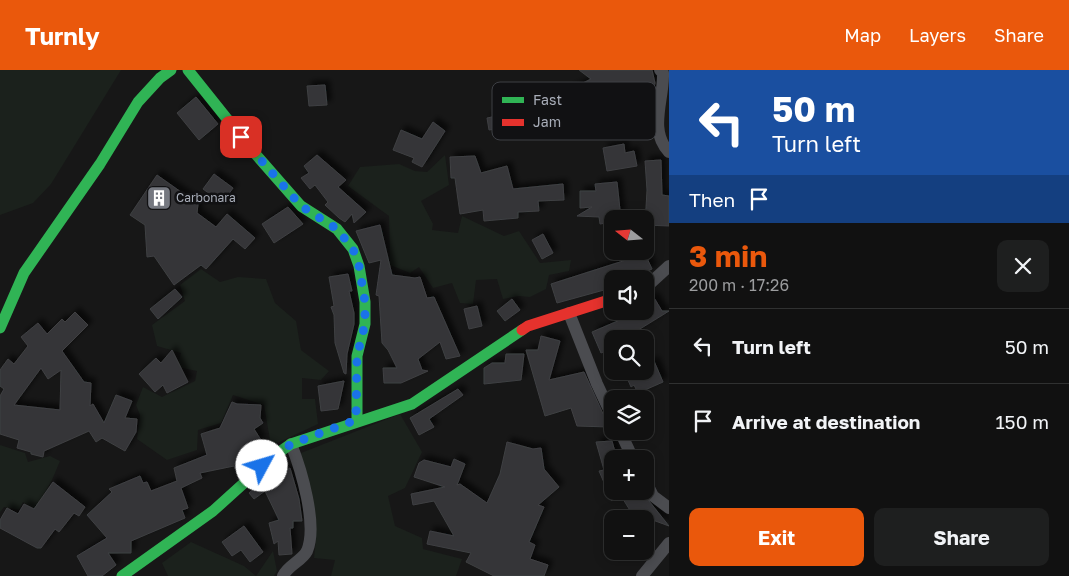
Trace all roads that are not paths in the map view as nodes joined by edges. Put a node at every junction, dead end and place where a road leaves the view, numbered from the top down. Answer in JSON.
{"nodes":[{"id":1,"x":171,"y":70,"type":"edge"},
{"id":2,"x":188,"y":70,"type":"edge"},
{"id":3,"x":660,"y":70,"type":"edge"},
{"id":4,"x":669,"y":152,"type":"edge"},
{"id":5,"x":669,"y":266,"type":"edge"},
{"id":6,"x":654,"y":280,"type":"edge"},
{"id":7,"x":604,"y":302,"type":"edge"},
{"id":8,"x":569,"y":313,"type":"junction"},
{"id":9,"x":0,"y":328,"type":"edge"},
{"id":10,"x":604,"y":397,"type":"edge"},
{"id":11,"x":356,"y":420,"type":"junction"},
{"id":12,"x":291,"y":444,"type":"junction"},
{"id":13,"x":654,"y":497,"type":"edge"},
{"id":14,"x":669,"y":508,"type":"edge"},
{"id":15,"x":669,"y":543,"type":"edge"},
{"id":16,"x":122,"y":576,"type":"edge"},
{"id":17,"x":283,"y":576,"type":"edge"},
{"id":18,"x":642,"y":576,"type":"edge"}],
"edges":[{"from":1,"to":9,"type":"street"},
{"from":2,"to":11,"type":"street"},
{"from":3,"to":4,"type":"street"},
{"from":5,"to":6,"type":"street"},
{"from":7,"to":8,"type":"street"},
{"from":8,"to":10,"type":"street"},
{"from":8,"to":11,"type":"street"},
{"from":11,"to":12,"type":"street"},
{"from":12,"to":16,"type":"street"},
{"from":12,"to":17,"type":"street"},
{"from":13,"to":14,"type":"street"},
{"from":15,"to":18,"type":"street"}]}
